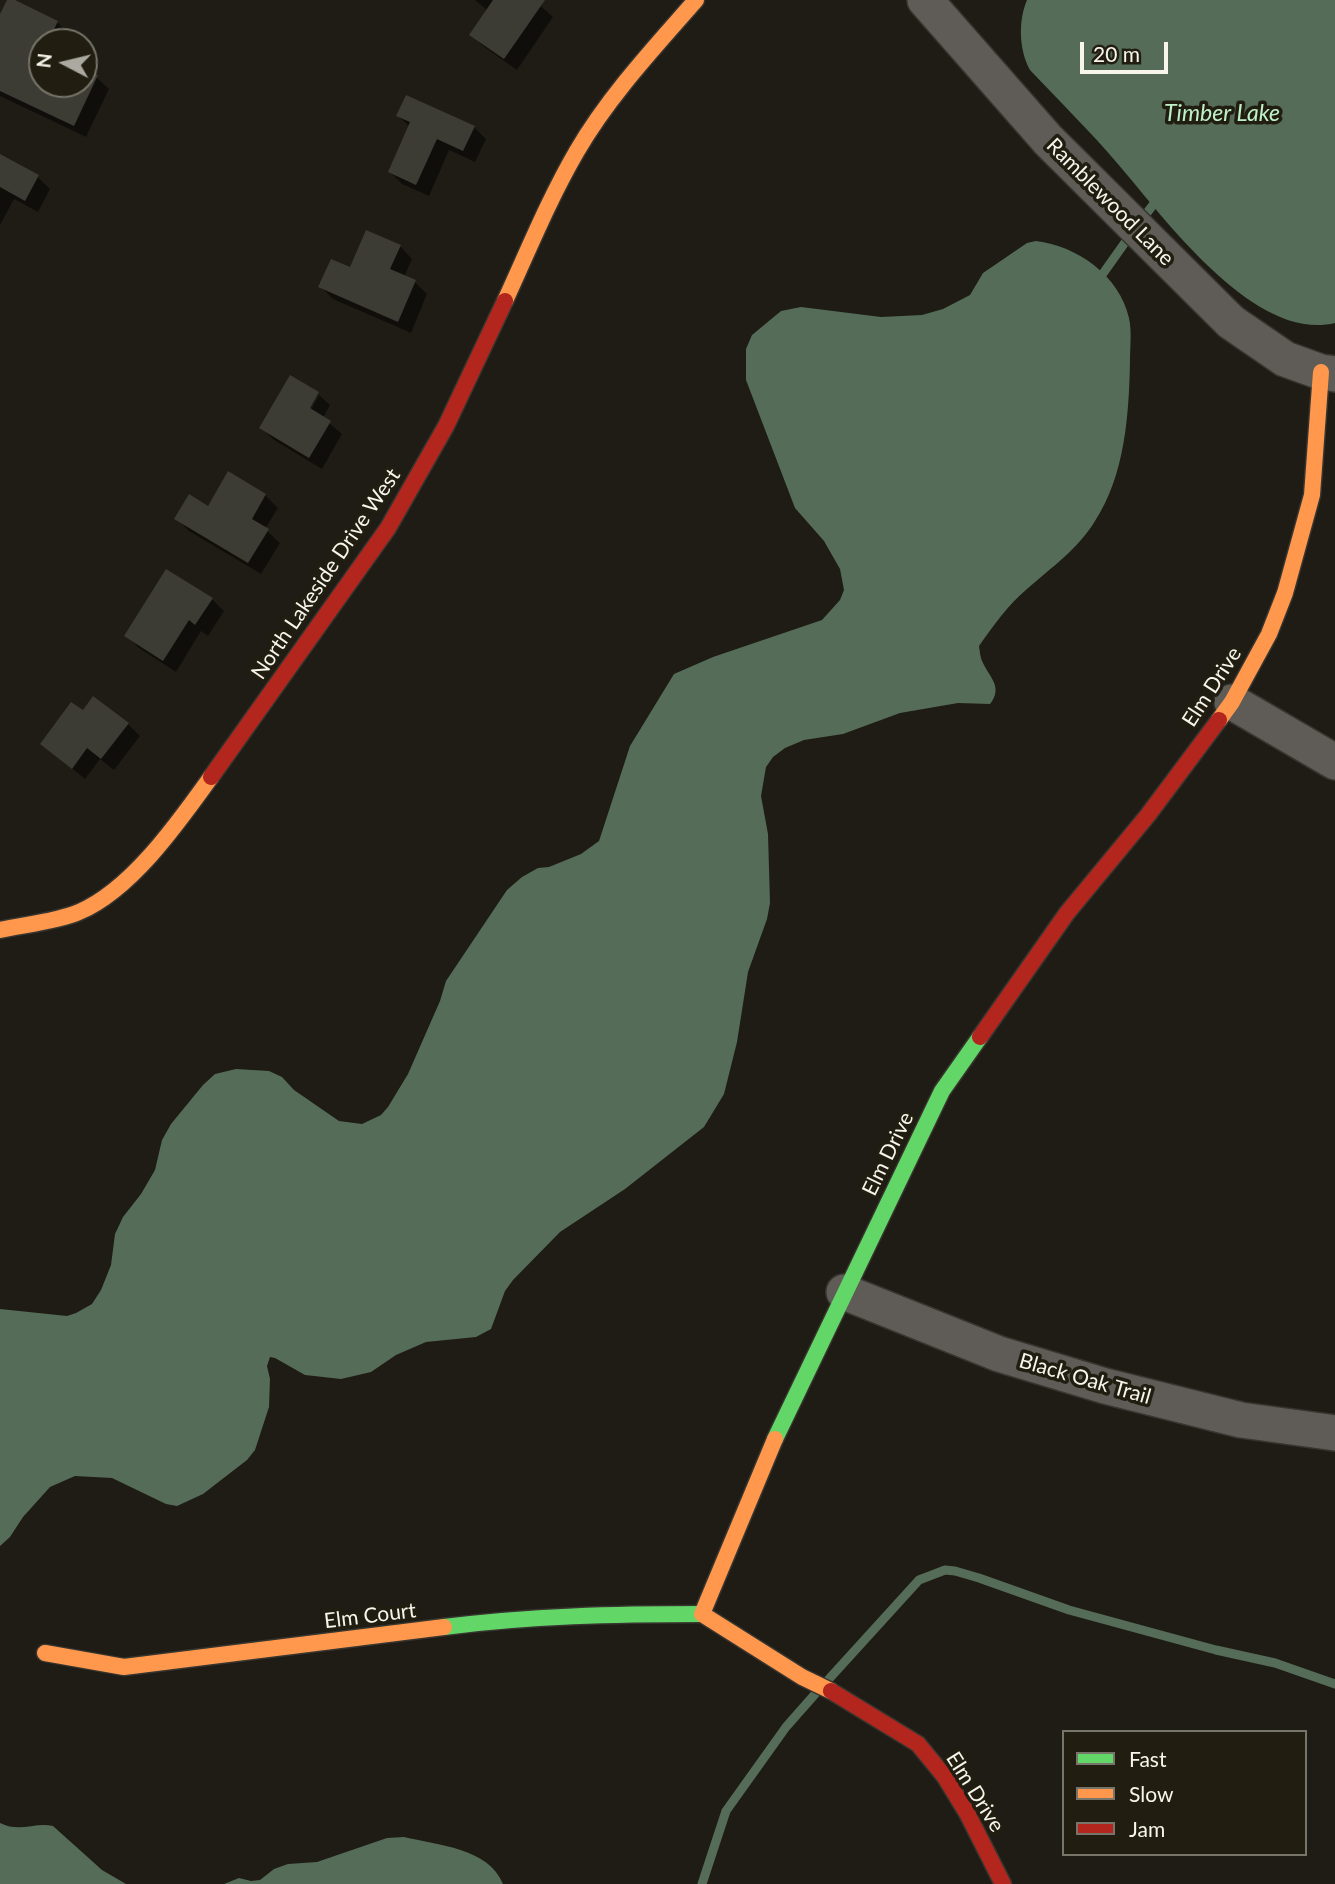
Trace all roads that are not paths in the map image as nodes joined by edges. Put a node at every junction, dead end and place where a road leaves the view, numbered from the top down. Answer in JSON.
{"nodes":[{"id":1,"x":696,"y":0,"type":"edge"},
{"id":2,"x":925,"y":0,"type":"edge"},
{"id":3,"x":1328,"y":373,"type":"edge"},
{"id":4,"x":1232,"y":702,"type":"junction"},
{"id":5,"x":1335,"y":762,"type":"edge"},
{"id":6,"x":0,"y":930,"type":"edge"},
{"id":7,"x":844,"y":1292,"type":"junction"},
{"id":8,"x":1335,"y":1433,"type":"edge"},
{"id":9,"x":702,"y":1614,"type":"junction"},
{"id":10,"x":45,"y":1653,"type":"dead end"},
{"id":11,"x":1003,"y":1884,"type":"edge"}],
"edges":[{"from":1,"to":6,"type":"street","name":"North Lakeside Drive West"},
{"from":2,"to":3,"type":"street","name":"Ramblewood Lane"},
{"from":3,"to":4,"type":"street","name":"Elm Drive"},
{"from":4,"to":5,"type":"street"},
{"from":4,"to":7,"type":"street","name":"Elm Drive"},
{"from":7,"to":8,"type":"street","name":"Black Oak Trail"},
{"from":7,"to":9,"type":"street","name":"Elm Drive"},
{"from":9,"to":10,"type":"street","name":"Elm Court"},
{"from":9,"to":11,"type":"street","name":"Elm Drive"}]}
